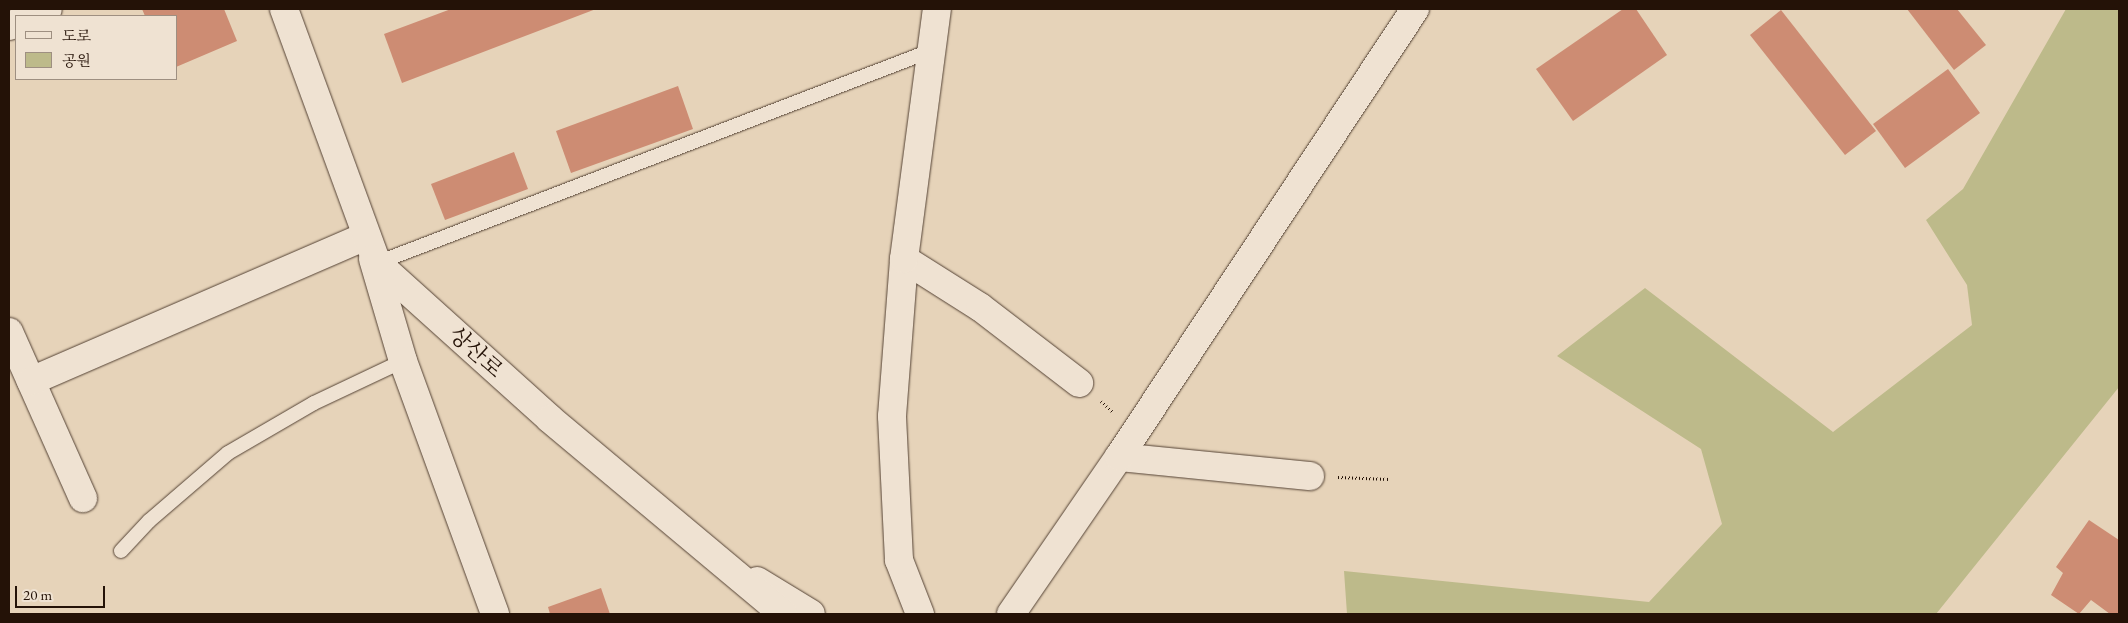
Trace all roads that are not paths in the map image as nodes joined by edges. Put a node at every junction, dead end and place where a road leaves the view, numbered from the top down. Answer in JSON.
{"nodes":[{"id":1,"x":48,"y":9,"type":"edge"},
{"id":2,"x":284,"y":9,"type":"edge"},
{"id":3,"x":937,"y":9,"type":"edge"},
{"id":4,"x":1415,"y":9,"type":"edge"},
{"id":5,"x":33,"y":15,"type":"edge"},
{"id":6,"x":930,"y":51,"type":"junction"},
{"id":7,"x":366,"y":236,"type":"junction"},
{"id":8,"x":904,"y":259,"type":"junction"},
{"id":9,"x":377,"y":263,"type":"junction"},
{"id":10,"x":9,"y":332,"type":"edge"},
{"id":11,"x":403,"y":361,"type":"junction"},
{"id":12,"x":31,"y":381,"type":"junction"},
{"id":13,"x":1079,"y":383,"type":"road end"},
{"id":14,"x":1120,"y":457,"type":"junction"},
{"id":15,"x":1310,"y":476,"type":"road end"},
{"id":16,"x":83,"y":498,"type":"dead end"},
{"id":17,"x":702,"y":549,"type":"junction"},
{"id":18,"x":122,"y":552,"type":"dead end"},
{"id":19,"x":495,"y":614,"type":"edge"},
{"id":20,"x":783,"y":614,"type":"edge"},
{"id":21,"x":811,"y":614,"type":"edge"},
{"id":22,"x":920,"y":614,"type":"edge"},
{"id":23,"x":1011,"y":614,"type":"edge"}],
"edges":[{"from":1,"to":5,"type":"street"},
{"from":2,"to":7,"type":"street","name":"상산로"},
{"from":3,"to":6,"type":"street"},
{"from":4,"to":14,"type":"street"},
{"from":6,"to":8,"type":"street"},
{"from":6,"to":9,"type":"lane"},
{"from":7,"to":9,"type":"street","name":"상산로"},
{"from":7,"to":11,"type":"street"},
{"from":7,"to":12,"type":"street"},
{"from":8,"to":13,"type":"street"},
{"from":8,"to":22,"type":"street"},
{"from":9,"to":17,"type":"street","name":"상산로"},
{"from":10,"to":12,"type":"street"},
{"from":11,"to":18,"type":"lane"},
{"from":11,"to":19,"type":"street"},
{"from":12,"to":16,"type":"street"},
{"from":14,"to":15,"type":"street"},
{"from":14,"to":23,"type":"street"},
{"from":17,"to":20,"type":"street","name":"상산로"},
{"from":17,"to":21,"type":"street"}]}
